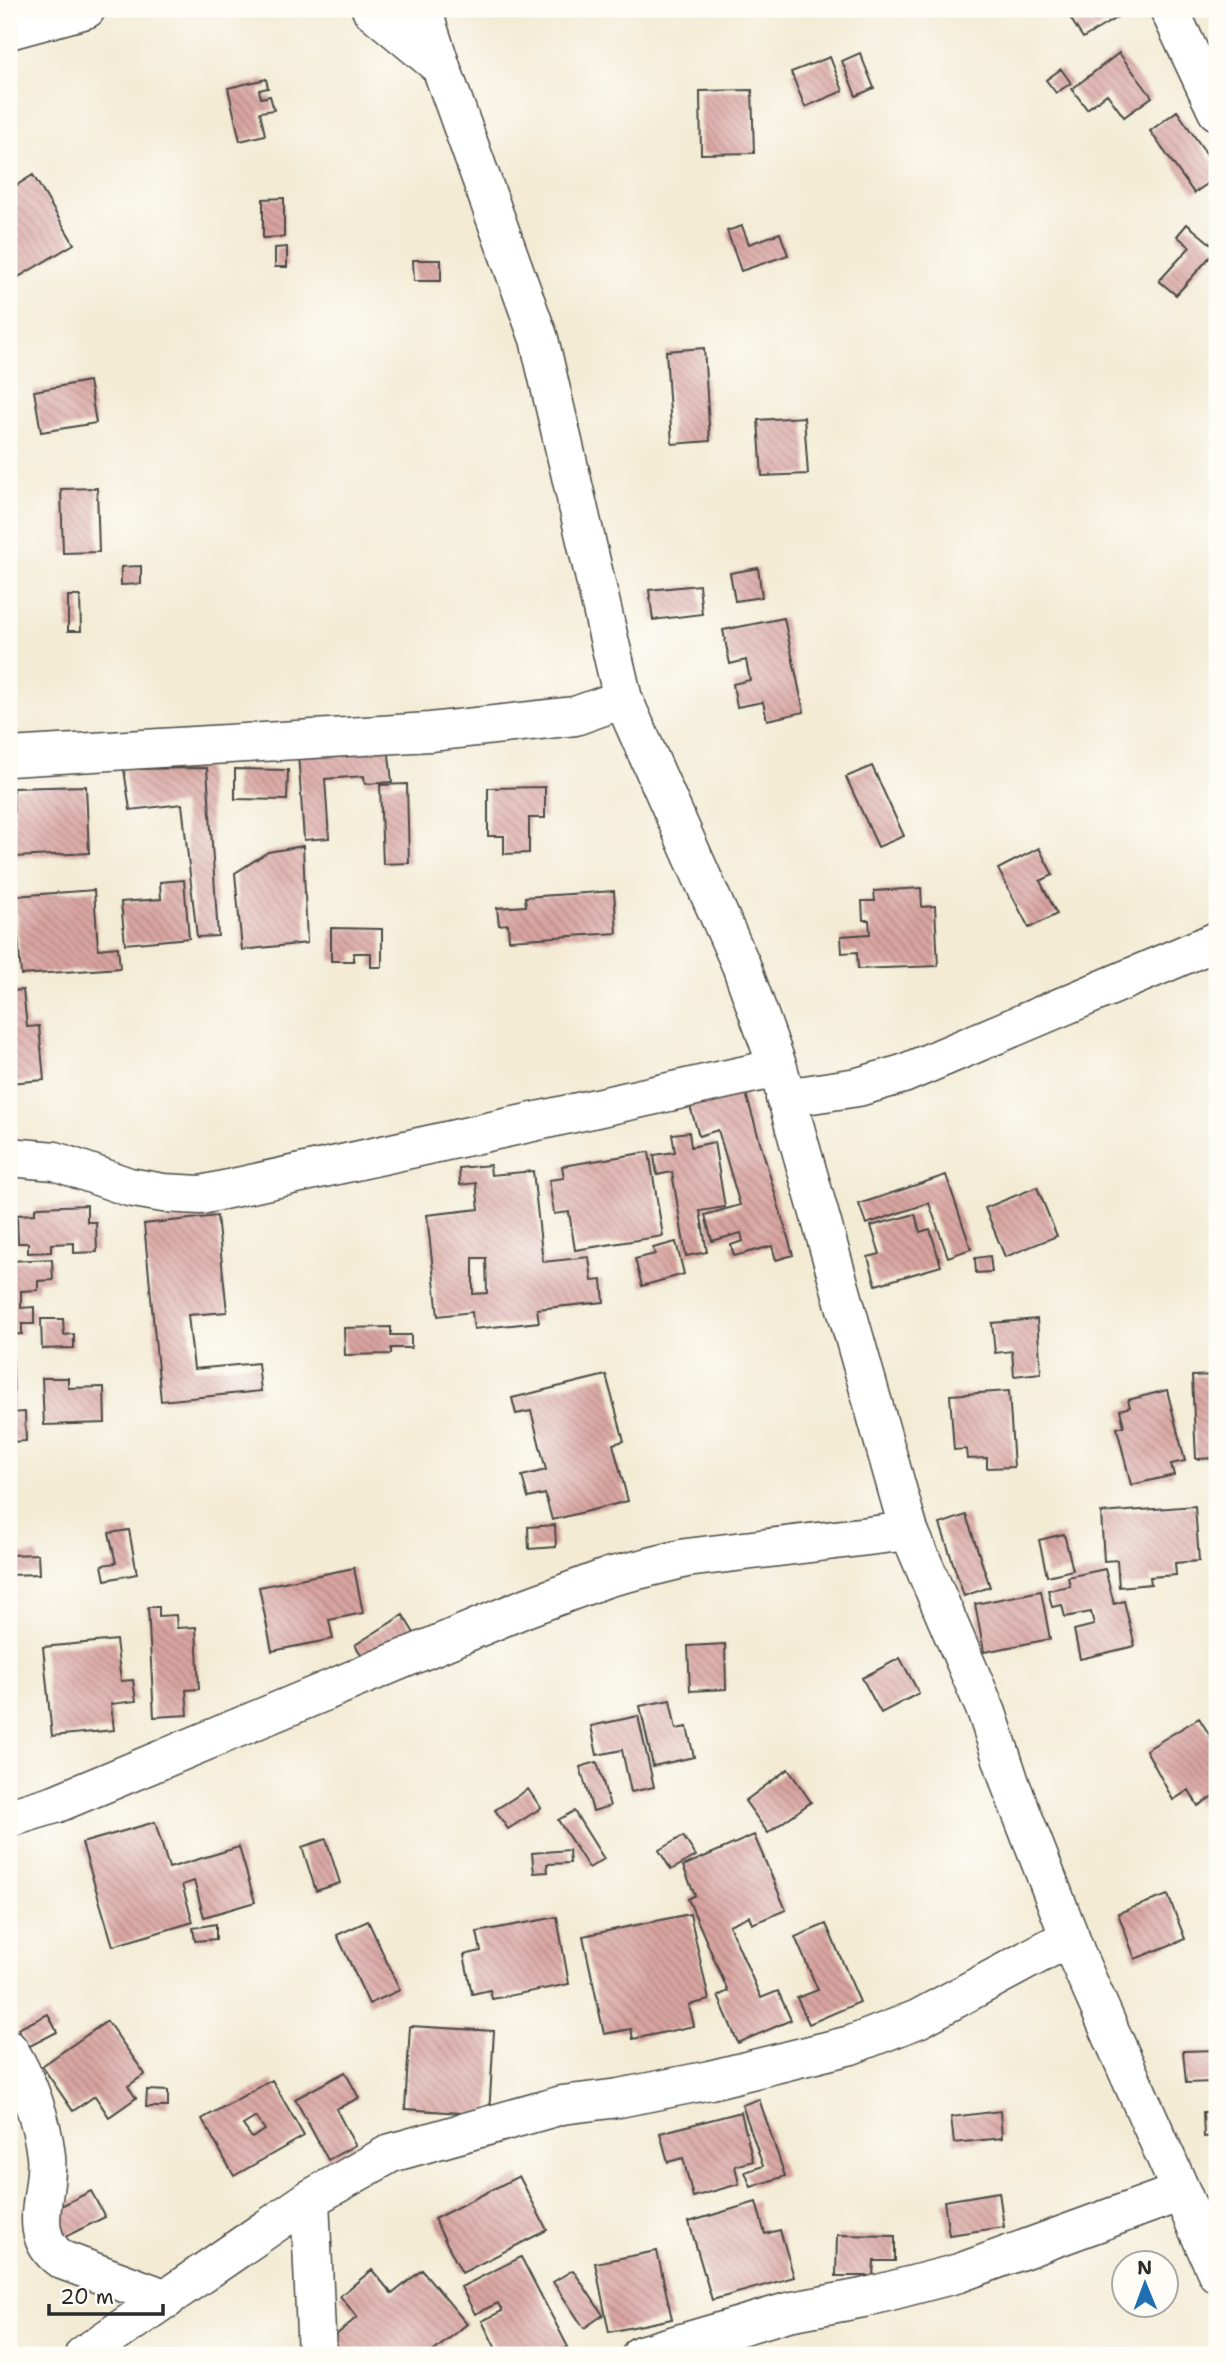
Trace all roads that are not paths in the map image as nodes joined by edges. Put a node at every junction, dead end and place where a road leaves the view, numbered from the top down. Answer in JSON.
{"nodes":[{"id":1,"x":86,"y":9,"type":"edge"},
{"id":2,"x":372,"y":9,"type":"edge"},
{"id":3,"x":422,"y":9,"type":"edge"},
{"id":4,"x":1169,"y":9,"type":"edge"},
{"id":5,"x":9,"y":30,"type":"edge"},
{"id":6,"x":441,"y":67,"type":"junction"},
{"id":7,"x":1217,"y":111,"type":"edge"},
{"id":8,"x":623,"y":699,"type":"junction"},
{"id":9,"x":9,"y":757,"type":"edge"},
{"id":10,"x":1217,"y":942,"type":"edge"},
{"id":11,"x":781,"y":1083,"type":"junction"},
{"id":12,"x":9,"y":1157,"type":"edge"},
{"id":13,"x":909,"y":1531,"type":"junction"},
{"id":14,"x":9,"y":1818,"type":"edge"},
{"id":15,"x":1070,"y":1937,"type":"junction"},
{"id":16,"x":9,"y":2050,"type":"edge"},
{"id":17,"x":1181,"y":2192,"type":"junction"},
{"id":18,"x":310,"y":2199,"type":"junction"},
{"id":19,"x":1217,"y":2273,"type":"edge"},
{"id":20,"x":167,"y":2299,"type":"junction"},
{"id":21,"x":84,"y":2355,"type":"edge"},
{"id":22,"x":317,"y":2355,"type":"edge"},
{"id":23,"x":641,"y":2355,"type":"edge"}],
"edges":[{"from":1,"to":5,"type":"street"},
{"from":2,"to":6,"type":"street"},
{"from":3,"to":6,"type":"street"},
{"from":4,"to":7,"type":"street"},
{"from":6,"to":8,"type":"street"},
{"from":8,"to":9,"type":"street"},
{"from":8,"to":11,"type":"street"},
{"from":10,"to":11,"type":"street"},
{"from":11,"to":12,"type":"street"},
{"from":11,"to":13,"type":"street"},
{"from":13,"to":14,"type":"street"},
{"from":13,"to":15,"type":"street"},
{"from":15,"to":17,"type":"street"},
{"from":15,"to":18,"type":"street"},
{"from":16,"to":20,"type":"street"},
{"from":17,"to":19,"type":"street"},
{"from":17,"to":23,"type":"street"},
{"from":18,"to":20,"type":"street"},
{"from":18,"to":22,"type":"street"},
{"from":20,"to":21,"type":"street"}]}
